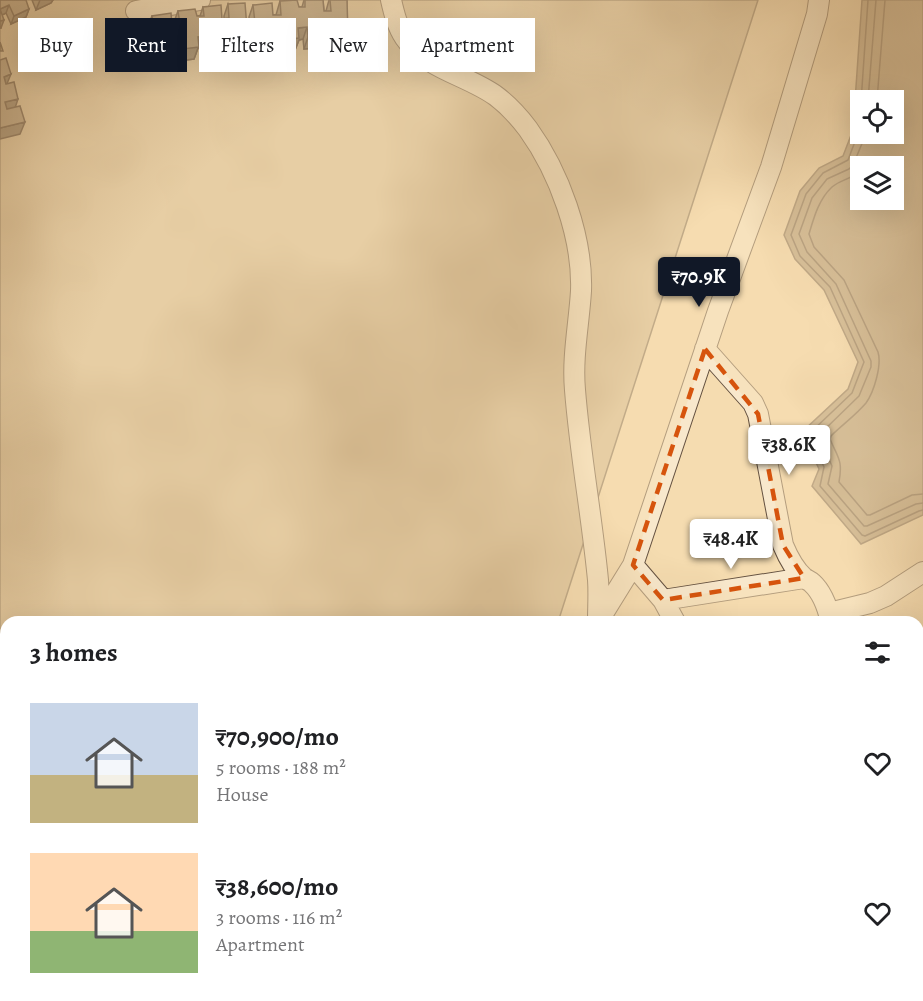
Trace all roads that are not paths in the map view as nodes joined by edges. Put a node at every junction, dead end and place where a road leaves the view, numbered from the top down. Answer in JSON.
{"nodes":[{"id":1,"x":200,"y":0,"type":"edge"},
{"id":2,"x":391,"y":0,"type":"edge"},
{"id":3,"x":819,"y":0,"type":"edge"},
{"id":4,"x":136,"y":11,"type":"dead end"},
{"id":5,"x":705,"y":349,"type":"junction"},
{"id":6,"x":633,"y":565,"type":"junction"},
{"id":7,"x":923,"y":572,"type":"edge"},
{"id":8,"x":804,"y":578,"type":"junction"},
{"id":9,"x":663,"y":600,"type":"junction"},
{"id":10,"x":598,"y":616,"type":"edge"},
{"id":11,"x":602,"y":616,"type":"edge"},
{"id":12,"x":672,"y":616,"type":"edge"},
{"id":13,"x":829,"y":616,"type":"edge"},
{"id":14,"x":835,"y":616,"type":"edge"}],
"edges":[{"from":1,"to":4,"type":"street"},
{"from":2,"to":10,"type":"street"},
{"from":3,"to":5,"type":"street"},
{"from":5,"to":6,"type":"street"},
{"from":5,"to":8,"type":"street"},
{"from":6,"to":9,"type":"street"},
{"from":6,"to":11,"type":"street"},
{"from":7,"to":14,"type":"street"},
{"from":8,"to":9,"type":"street"},
{"from":8,"to":13,"type":"street"},
{"from":9,"to":12,"type":"street"}]}
